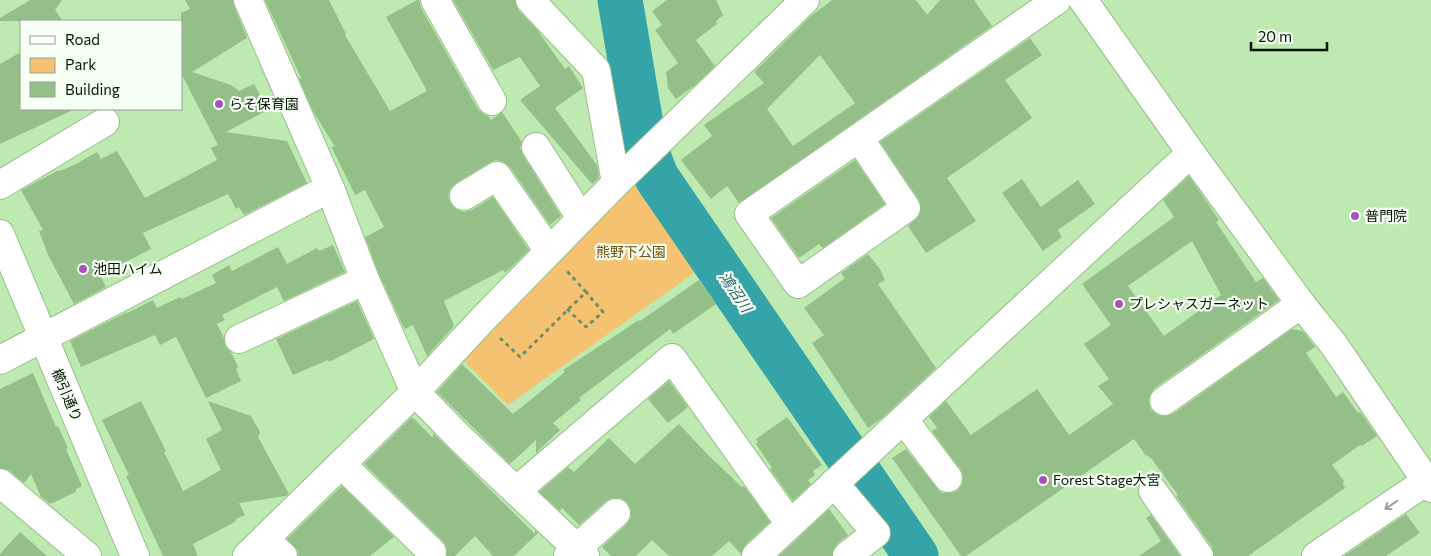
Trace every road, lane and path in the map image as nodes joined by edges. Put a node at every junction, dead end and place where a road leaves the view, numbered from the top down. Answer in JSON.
{"nodes":[{"id":1,"x":248,"y":0,"type":"edge"},
{"id":2,"x":435,"y":0,"type":"edge"},
{"id":3,"x":530,"y":0,"type":"edge"},
{"id":4,"x":805,"y":0,"type":"edge"},
{"id":5,"x":1056,"y":0,"type":"edge"},
{"id":6,"x":1083,"y":0,"type":"edge"},
{"id":7,"x":492,"y":101,"type":"dead end"},
{"id":8,"x":105,"y":122,"type":"dead end"},
{"id":9,"x":859,"y":138,"type":"junction"},
{"id":10,"x":536,"y":147,"type":"dead end"},
{"id":11,"x":1190,"y":153,"type":"junction"},
{"id":12,"x":625,"y":175,"type":"junction"},
{"id":13,"x":0,"y":185,"type":"edge"},
{"id":14,"x":330,"y":188,"type":"junction"},
{"id":15,"x":464,"y":196,"type":"dead end"},
{"id":16,"x":581,"y":218,"type":"junction"},
{"id":17,"x":0,"y":234,"type":"edge"},
{"id":18,"x":549,"y":251,"type":"junction"},
{"id":19,"x":365,"y":280,"type":"junction"},
{"id":20,"x":586,"y":292,"type":"junction"},
{"id":21,"x":1301,"y":304,"type":"junction"},
{"id":22,"x":567,"y":309,"type":"junction"},
{"id":23,"x":482,"y":320,"type":"junction"},
{"id":24,"x":43,"y":338,"type":"junction"},
{"id":25,"x":239,"y":339,"type":"dead end"},
{"id":26,"x":0,"y":360,"type":"edge"},
{"id":27,"x":415,"y":392,"type":"junction"},
{"id":28,"x":1164,"y":401,"type":"dead end"},
{"id":29,"x":904,"y":420,"type":"junction"},
{"id":30,"x":341,"y":464,"type":"junction"},
{"id":31,"x":841,"y":477,"type":"junction"},
{"id":32,"x":948,"y":478,"type":"dead end"},
{"id":33,"x":1429,"y":482,"type":"edge"},
{"id":34,"x":0,"y":483,"type":"edge"},
{"id":35,"x":516,"y":491,"type":"junction"},
{"id":36,"x":1153,"y":491,"type":"dead end"},
{"id":37,"x":616,"y":513,"type":"dead end"},
{"id":38,"x":790,"y":524,"type":"junction"},
{"id":39,"x":265,"y":551,"type":"edge"},
{"id":40,"x":432,"y":552,"type":"dead end"},
{"id":41,"x":576,"y":553,"type":"edge"},
{"id":42,"x":87,"y":556,"type":"edge"},
{"id":43,"x":135,"y":556,"type":"edge"},
{"id":44,"x":756,"y":556,"type":"edge"},
{"id":45,"x":847,"y":556,"type":"edge"},
{"id":46,"x":1200,"y":556,"type":"edge"},
{"id":47,"x":1316,"y":556,"type":"edge"}],
"edges":[{"from":1,"to":14,"type":"street"},
{"from":2,"to":7,"type":"street"},
{"from":3,"to":12,"type":"street"},
{"from":4,"to":12,"type":"street"},
{"from":5,"to":9,"type":"street"},
{"from":6,"to":11,"type":"street"},
{"from":8,"to":13,"type":"street"},
{"from":9,"to":9,"type":"street"},
{"from":10,"to":16,"type":"street"},
{"from":11,"to":21,"type":"street"},
{"from":11,"to":29,"type":"street"},
{"from":12,"to":16,"type":"street"},
{"from":14,"to":19,"type":"street"},
{"from":14,"to":24,"type":"street"},
{"from":15,"to":18,"type":"street"},
{"from":16,"to":18,"type":"street"},
{"from":17,"to":24,"type":"street","name":"櫛引通り"},
{"from":18,"to":20,"type":"path"},
{"from":18,"to":23,"type":"street"},
{"from":19,"to":25,"type":"street"},
{"from":19,"to":27,"type":"street"},
{"from":20,"to":22,"type":"path"},
{"from":20,"to":22,"type":"path"},
{"from":21,"to":28,"type":"street"},
{"from":21,"to":33,"type":"street"},
{"from":22,"to":23,"type":"path"},
{"from":23,"to":27,"type":"street"},
{"from":24,"to":26,"type":"street"},
{"from":24,"to":43,"type":"street","name":"櫛引通り"},
{"from":27,"to":30,"type":"street"},
{"from":27,"to":35,"type":"street"},
{"from":29,"to":31,"type":"street"},
{"from":29,"to":32,"type":"street"},
{"from":30,"to":39,"type":"street"},
{"from":30,"to":40,"type":"street"},
{"from":31,"to":38,"type":"street"},
{"from":31,"to":45,"type":"street"},
{"from":33,"to":47,"type":"street","one_way":true},
{"from":34,"to":42,"type":"street"},
{"from":35,"to":38,"type":"street"},
{"from":35,"to":41,"type":"street"},
{"from":36,"to":46,"type":"street"},
{"from":37,"to":41,"type":"street"},
{"from":38,"to":44,"type":"street"}]}
